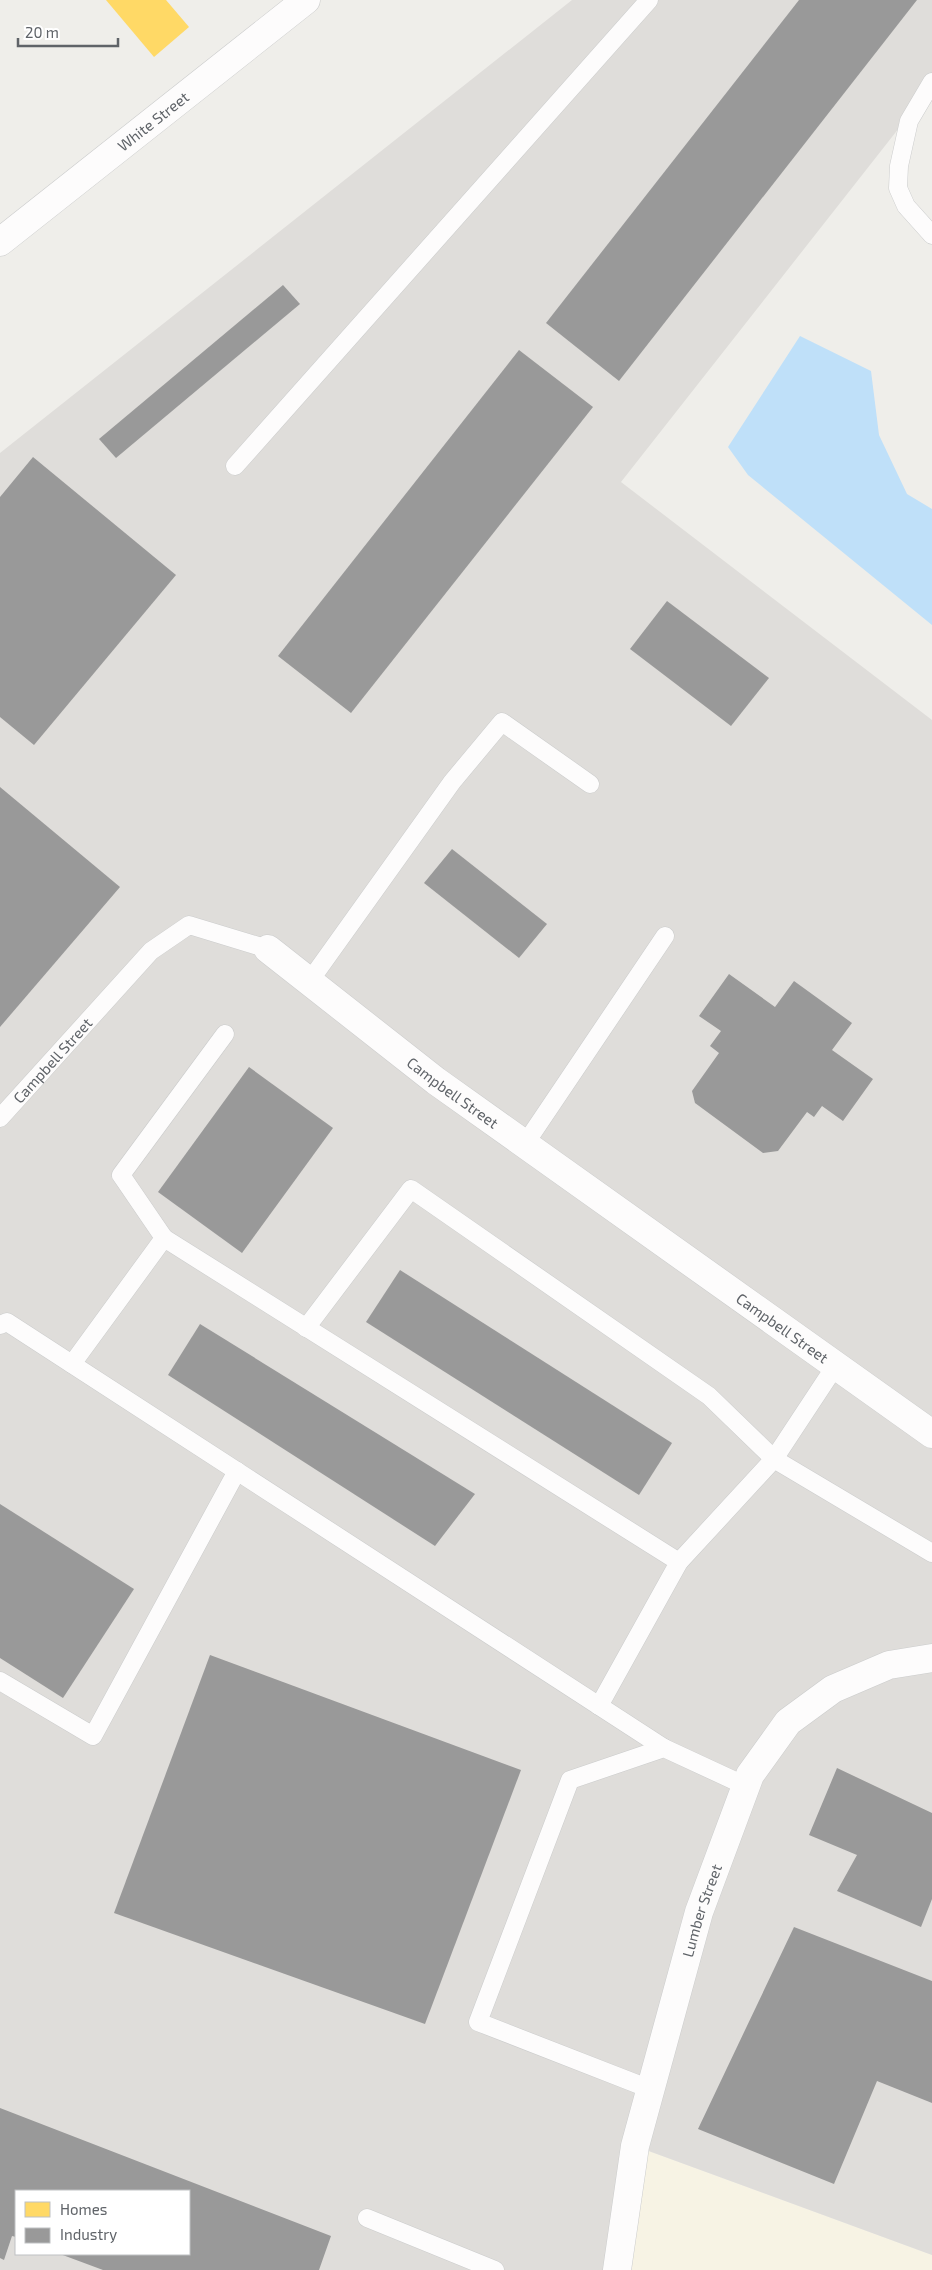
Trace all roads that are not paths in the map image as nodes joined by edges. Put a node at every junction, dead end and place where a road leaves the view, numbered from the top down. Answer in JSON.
{"nodes":[{"id":1,"x":306,"y":0,"type":"edge"},
{"id":2,"x":649,"y":0,"type":"edge"},
{"id":3,"x":932,"y":82,"type":"edge"},
{"id":4,"x":932,"y":235,"type":"edge"},
{"id":5,"x":0,"y":242,"type":"edge"},
{"id":6,"x":235,"y":466,"type":"dead end"},
{"id":7,"x":590,"y":784,"type":"dead end"},
{"id":8,"x":665,"y":936,"type":"dead end"},
{"id":9,"x":268,"y":950,"type":"joint"},
{"id":10,"x":309,"y":982,"type":"junction"},
{"id":11,"x":225,"y":1034,"type":"dead end"},
{"id":12,"x":0,"y":1118,"type":"edge"},
{"id":13,"x":525,"y":1144,"type":"junction"},
{"id":14,"x":164,"y":1238,"type":"junction"},
{"id":15,"x":0,"y":1325,"type":"edge"},
{"id":16,"x":306,"y":1328,"type":"junction"},
{"id":17,"x":72,"y":1364,"type":"junction"},
{"id":18,"x":836,"y":1366,"type":"junction"},
{"id":19,"x":932,"y":1434,"type":"edge"},
{"id":20,"x":774,"y":1459,"type":"junction"},
{"id":21,"x":237,"y":1471,"type":"junction"},
{"id":22,"x":932,"y":1553,"type":"edge"},
{"id":23,"x":679,"y":1562,"type":"junction"},
{"id":24,"x":932,"y":1658,"type":"edge"},
{"id":25,"x":0,"y":1681,"type":"edge"},
{"id":26,"x":599,"y":1706,"type":"junction"},
{"id":27,"x":664,"y":1748,"type":"junction"},
{"id":28,"x":746,"y":1786,"type":"junction"},
{"id":29,"x":650,"y":2089,"type":"junction"},
{"id":30,"x":367,"y":2218,"type":"dead end"},
{"id":31,"x":495,"y":2270,"type":"edge"},
{"id":32,"x":617,"y":2270,"type":"edge"}],
"edges":[{"from":1,"to":5,"type":"street","name":"White Street"},
{"from":2,"to":6,"type":"lane"},
{"from":3,"to":4,"type":"lane"},
{"from":7,"to":10,"type":"lane"},
{"from":8,"to":13,"type":"lane"},
{"from":9,"to":10,"type":"street","name":"Campbell Street"},
{"from":9,"to":12,"type":"lane","name":"Campbell Street"},
{"from":10,"to":13,"type":"street","name":"Campbell Street"},
{"from":11,"to":14,"type":"lane"},
{"from":13,"to":18,"type":"street","name":"Campbell Street"},
{"from":14,"to":16,"type":"lane"},
{"from":14,"to":17,"type":"lane"},
{"from":15,"to":17,"type":"lane"},
{"from":16,"to":20,"type":"lane"},
{"from":16,"to":23,"type":"lane"},
{"from":17,"to":21,"type":"lane"},
{"from":18,"to":19,"type":"street","name":"Campbell Street"},
{"from":18,"to":20,"type":"lane"},
{"from":20,"to":22,"type":"lane"},
{"from":20,"to":23,"type":"lane"},
{"from":21,"to":25,"type":"lane"},
{"from":21,"to":26,"type":"lane"},
{"from":23,"to":26,"type":"lane"},
{"from":24,"to":28,"type":"street","name":"Lumber Street"},
{"from":26,"to":27,"type":"lane"},
{"from":27,"to":28,"type":"lane"},
{"from":27,"to":29,"type":"lane"},
{"from":28,"to":29,"type":"street","name":"Lumber Street"},
{"from":29,"to":32,"type":"street","name":"Lumber Street"},
{"from":30,"to":31,"type":"lane"}]}
